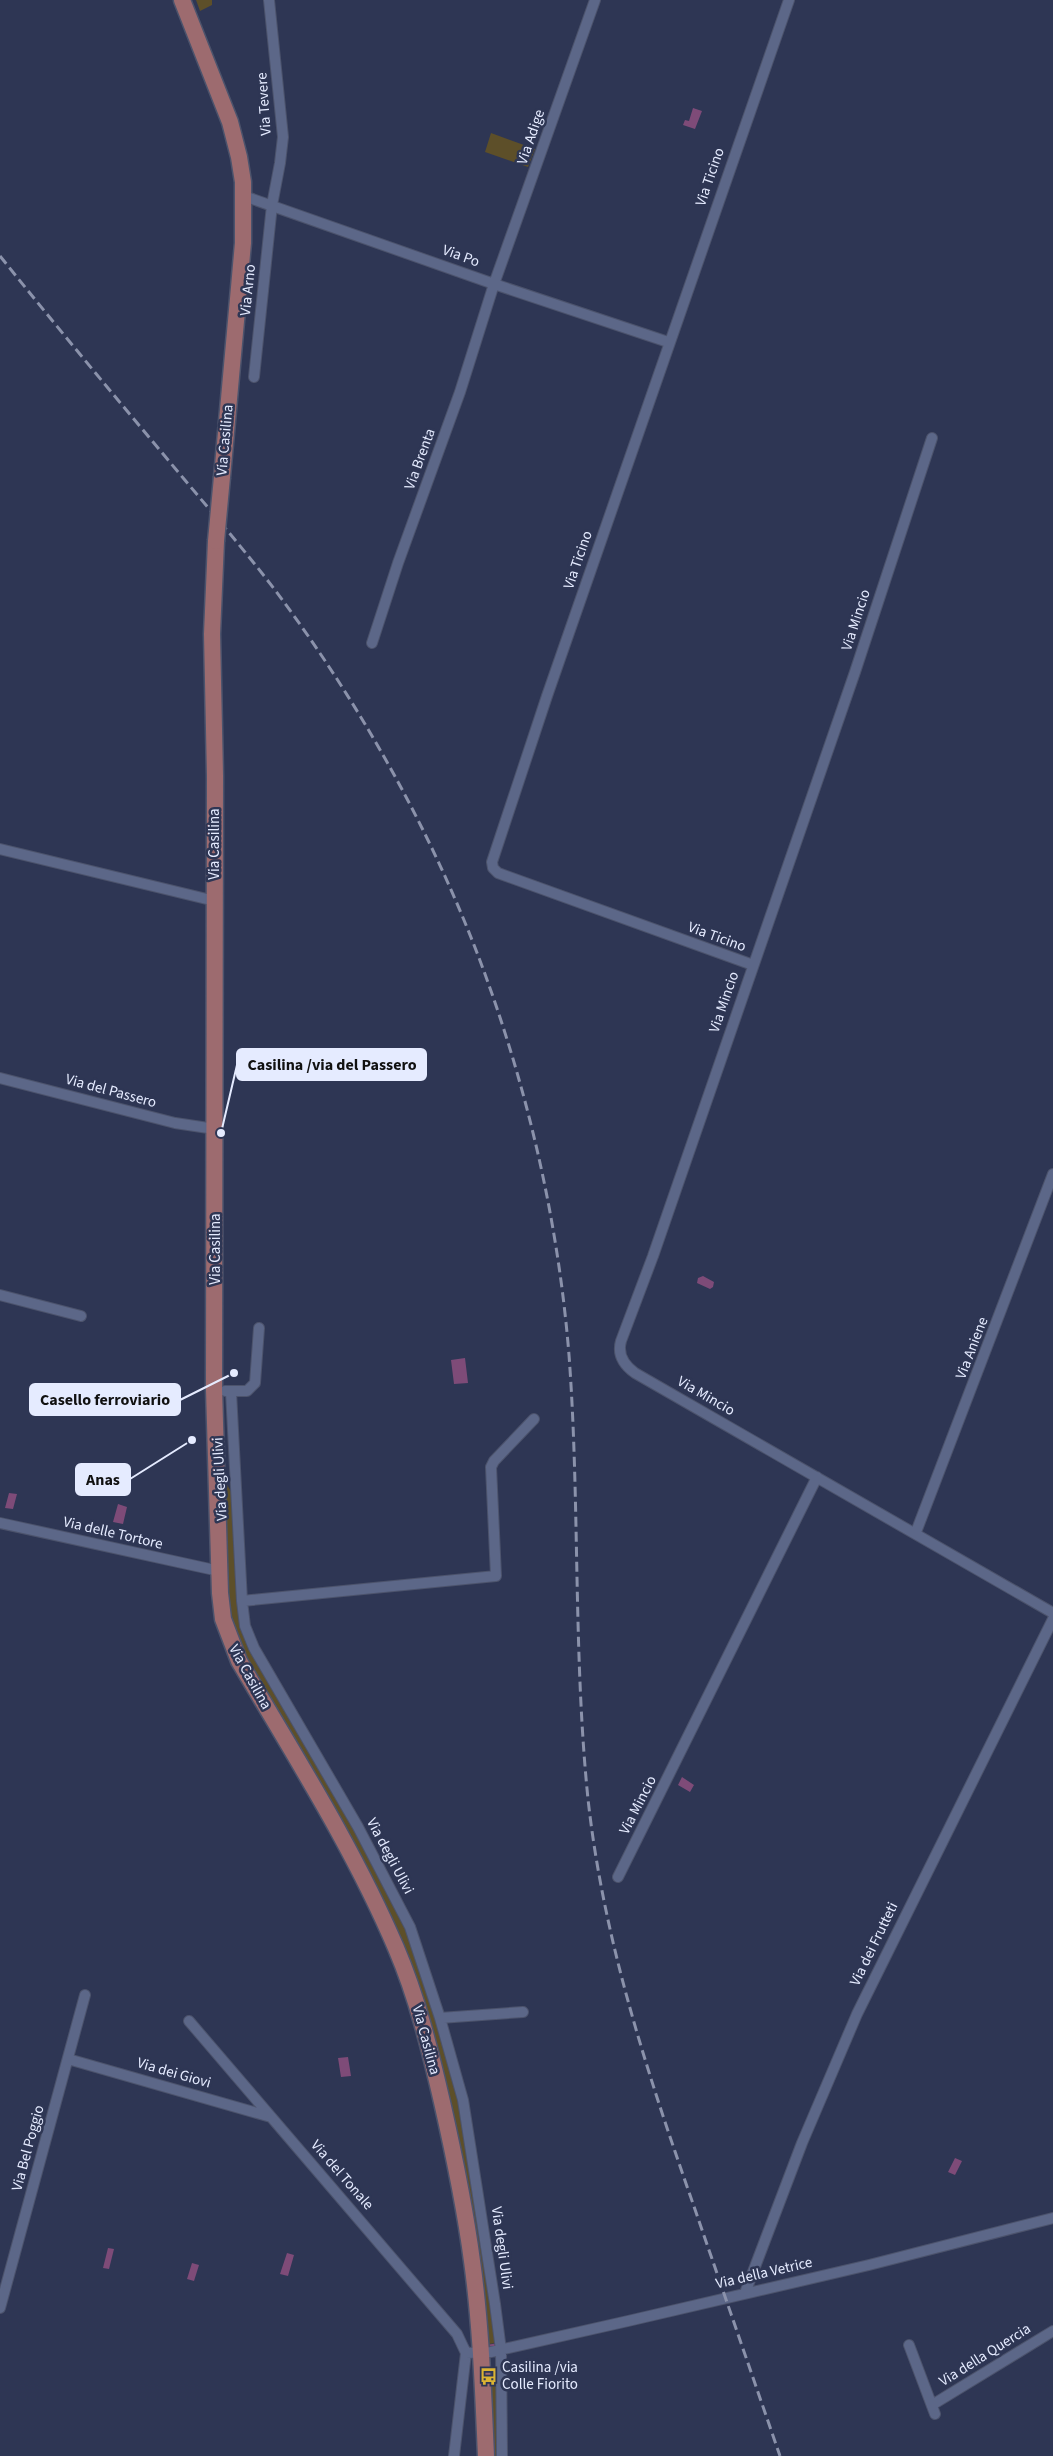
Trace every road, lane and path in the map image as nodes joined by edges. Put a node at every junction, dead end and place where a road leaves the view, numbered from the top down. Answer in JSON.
{"nodes":[{"id":1,"x":182,"y":0,"type":"edge"},
{"id":2,"x":269,"y":0,"type":"edge"},
{"id":3,"x":594,"y":0,"type":"edge"},
{"id":4,"x":789,"y":0,"type":"edge"},
{"id":5,"x":244,"y":196,"type":"junction"},
{"id":6,"x":272,"y":205,"type":"junction"},
{"id":7,"x":494,"y":284,"type":"junction"},
{"id":8,"x":668,"y":342,"type":"junction"},
{"id":9,"x":254,"y":377,"type":"dead end"},
{"id":10,"x":932,"y":438,"type":"dead end"},
{"id":11,"x":372,"y":643,"type":"dead end"},
{"id":12,"x":0,"y":849,"type":"edge"},
{"id":13,"x":215,"y":901,"type":"junction"},
{"id":14,"x":753,"y":965,"type":"junction"},
{"id":15,"x":0,"y":1078,"type":"edge"},
{"id":16,"x":215,"y":1130,"type":"junction"},
{"id":17,"x":1053,"y":1174,"type":"edge"},
{"id":18,"x":0,"y":1295,"type":"edge"},
{"id":19,"x":81,"y":1316,"type":"dead end"},
{"id":20,"x":259,"y":1328,"type":"dead end"},
{"id":21,"x":214,"y":1389,"type":"junction"},
{"id":22,"x":231,"y":1392,"type":"junction"},
{"id":23,"x":534,"y":1419,"type":"dead end"},
{"id":24,"x":816,"y":1478,"type":"junction"},
{"id":25,"x":0,"y":1522,"type":"edge"},
{"id":26,"x":916,"y":1532,"type":"junction"},
{"id":27,"x":219,"y":1571,"type":"junction"},
{"id":28,"x":242,"y":1602,"type":"junction"},
{"id":29,"x":1053,"y":1613,"type":"edge"},
{"id":30,"x":1053,"y":1619,"type":"edge"},
{"id":31,"x":618,"y":1877,"type":"dead end"},
{"id":32,"x":85,"y":1996,"type":"dead end"},
{"id":33,"x":523,"y":2012,"type":"dead end"},
{"id":34,"x":440,"y":2018,"type":"junction"},
{"id":35,"x":189,"y":2021,"type":"dead end"},
{"id":36,"x":68,"y":2059,"type":"junction"},
{"id":37,"x":271,"y":2117,"type":"junction"},
{"id":38,"x":1053,"y":2218,"type":"edge"},
{"id":39,"x":745,"y":2293,"type":"junction"},
{"id":40,"x":0,"y":2308,"type":"edge"},
{"id":41,"x":1053,"y":2331,"type":"edge"},
{"id":42,"x":909,"y":2345,"type":"dead end"},
{"id":43,"x":501,"y":2350,"type":"junction"},
{"id":44,"x":474,"y":2353,"type":"junction"},
{"id":45,"x":454,"y":2456,"type":"edge"},
{"id":46,"x":486,"y":2456,"type":"edge"},
{"id":47,"x":502,"y":2456,"type":"edge"}],
"edges":[{"from":1,"to":5,"type":"main road","name":"Via Casilina"},
{"from":2,"to":6,"type":"street","name":"Via Tevere"},
{"from":3,"to":7,"type":"street","name":"Via Adige"},
{"from":4,"to":8,"type":"street","name":"Via Ticino"},
{"from":5,"to":6,"type":"street","name":"Via Po"},
{"from":5,"to":13,"type":"main road","name":"Via Casilina","bridge":true},
{"from":6,"to":7,"type":"street","name":"Via Po"},
{"from":6,"to":9,"type":"street","name":"Via Arno"},
{"from":7,"to":8,"type":"street","name":"Via Po"},
{"from":7,"to":11,"type":"street","name":"Via Brenta"},
{"from":8,"to":14,"type":"street","name":"Via Ticino"},
{"from":10,"to":14,"type":"street","name":"Via Mincio"},
{"from":12,"to":13,"type":"street"},
{"from":13,"to":16,"type":"main road","name":"Via Casilina"},
{"from":14,"to":24,"type":"street","name":"Via Mincio"},
{"from":15,"to":16,"type":"street","name":"Via del Passero"},
{"from":16,"to":21,"type":"main road","name":"Via Casilina"},
{"from":17,"to":26,"type":"street","name":"Via Aniene"},
{"from":18,"to":19,"type":"street"},
{"from":20,"to":22,"type":"street"},
{"from":21,"to":22,"type":"street"},
{"from":21,"to":27,"type":"main road","name":"Via Casilina"},
{"from":22,"to":28,"type":"street","name":"Via degli Ulivi"},
{"from":23,"to":28,"type":"street"},
{"from":24,"to":26,"type":"street","name":"Via Mincio"},
{"from":24,"to":31,"type":"street","name":"Via Mincio"},
{"from":25,"to":27,"type":"street","name":"Via delle Tortore"},
{"from":26,"to":29,"type":"street","name":"Via Mincio"},
{"from":27,"to":44,"type":"main road","name":"Via Casilina"},
{"from":28,"to":34,"type":"street","name":"Via degli Ulivi"},
{"from":30,"to":39,"type":"street","name":"Via dei Frutteti"},
{"from":32,"to":36,"type":"street","name":"Via Bel Poggio"},
{"from":33,"to":34,"type":"street"},
{"from":34,"to":43,"type":"street","name":"Via degli Ulivi"},
{"from":35,"to":37,"type":"street","name":"Via del Tonale"},
{"from":36,"to":37,"type":"street","name":"Via dei Giovi"},
{"from":36,"to":40,"type":"street","name":"Via Bel Poggio"},
{"from":37,"to":44,"type":"street","name":"Via del Tonale"},
{"from":38,"to":39,"type":"street","name":"Via della Vetrice"},
{"from":39,"to":43,"type":"street","name":"Via della Vetrice"},
{"from":41,"to":42,"type":"street","name":"Via della Quercia"},
{"from":43,"to":44,"type":"street","name":"Via della Vetrice"},
{"from":43,"to":47,"type":"street","name":"Via degli Ulivi"},
{"from":44,"to":45,"type":"street"},
{"from":44,"to":46,"type":"main road","name":"Via Casilina"}]}
